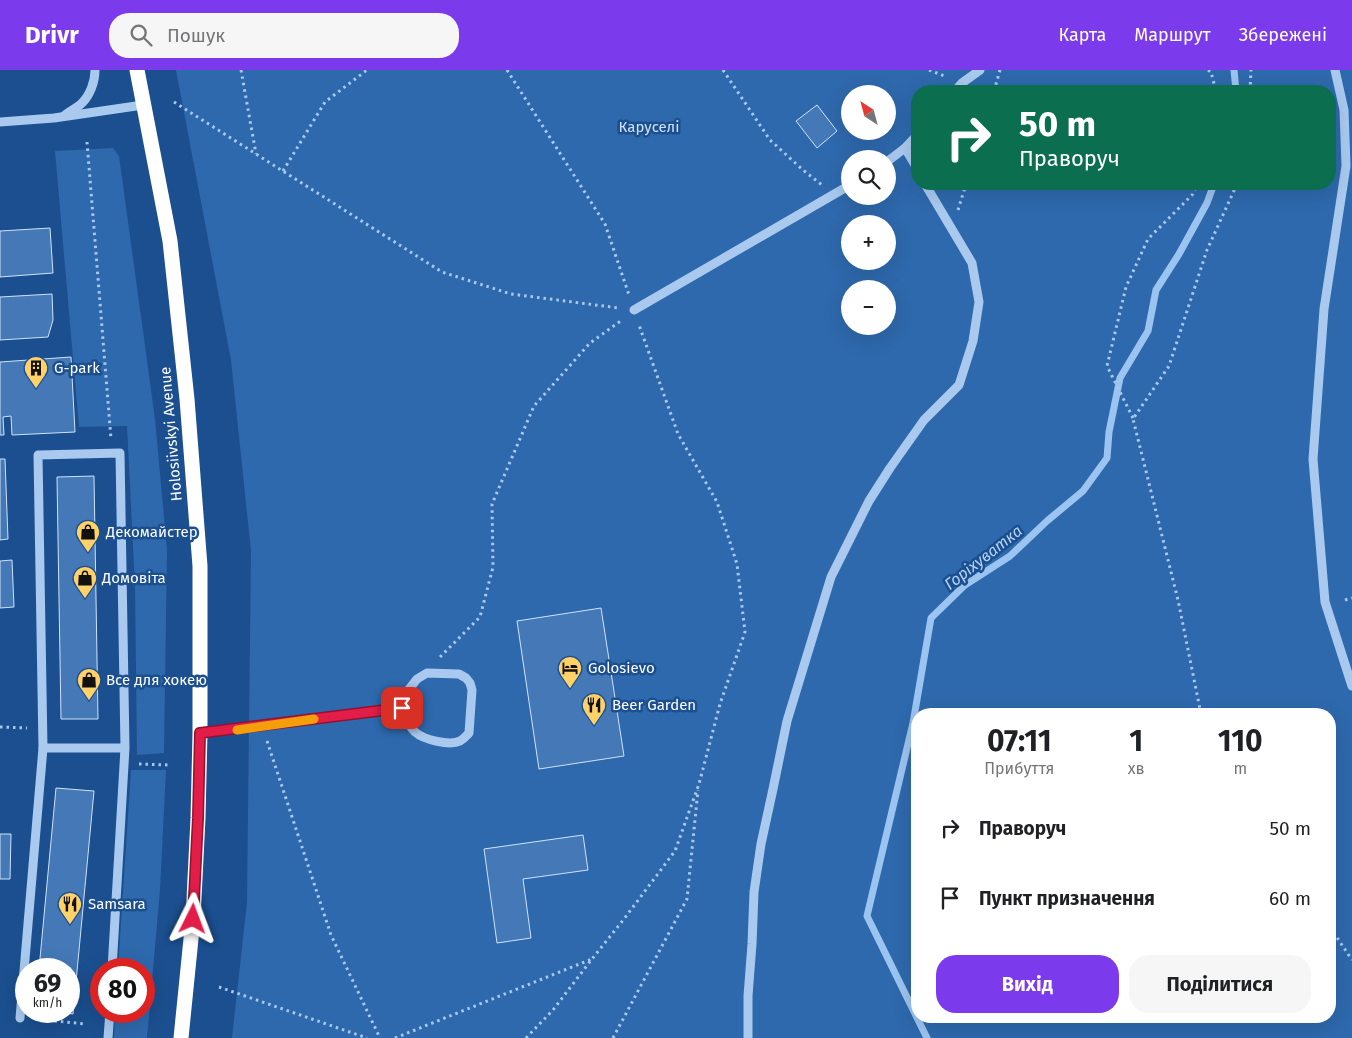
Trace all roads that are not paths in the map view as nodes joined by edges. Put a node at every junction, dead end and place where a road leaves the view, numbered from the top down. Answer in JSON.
{"nodes":[{"id":1,"x":95,"y":70,"type":"edge"},
{"id":2,"x":137,"y":70,"type":"edge"},
{"id":3,"x":980,"y":70,"type":"edge"},
{"id":4,"x":1335,"y":70,"type":"edge"},
{"id":5,"x":960,"y":85,"type":"edge"},
{"id":6,"x":143,"y":105,"type":"junction"},
{"id":7,"x":62,"y":117,"type":"junction"},
{"id":8,"x":0,"y":122,"type":"edge"},
{"id":9,"x":911,"y":142,"type":"edge"},
{"id":10,"x":905,"y":148,"type":"junction"},
{"id":11,"x":896,"y":155,"type":"edge"},
{"id":12,"x":911,"y":158,"type":"edge"},
{"id":13,"x":841,"y":190,"type":"edge"},
{"id":14,"x":929,"y":190,"type":"edge"},
{"id":15,"x":634,"y":310,"type":"road end"},
{"id":16,"x":1352,"y":686,"type":"edge"},
{"id":17,"x":402,"y":708,"type":"junction"},
{"id":18,"x":200,"y":733,"type":"junction"},
{"id":19,"x":43,"y":748,"type":"junction"},
{"id":20,"x":125,"y":748,"type":"junction"},
{"id":21,"x":25,"y":958,"type":"edge"},
{"id":22,"x":113,"y":958,"type":"edge"},
{"id":23,"x":109,"y":1023,"type":"edge"},
{"id":24,"x":108,"y":1038,"type":"edge"},
{"id":25,"x":181,"y":1038,"type":"edge"},
{"id":26,"x":748,"y":1038,"type":"edge"}],
"edges":[{"from":1,"to":7,"type":"street"},
{"from":2,"to":6,"type":"highway","name":"Holosiivskyi Avenue"},
{"from":3,"to":5,"type":"street"},
{"from":4,"to":16,"type":"street"},
{"from":6,"to":7,"type":"street"},
{"from":6,"to":18,"type":"highway","name":"Holosiivskyi Avenue"},
{"from":7,"to":8,"type":"street"},
{"from":9,"to":10,"type":"street"},
{"from":10,"to":11,"type":"street"},
{"from":10,"to":12,"type":"street"},
{"from":13,"to":15,"type":"street"},
{"from":14,"to":26,"type":"street"},
{"from":17,"to":17,"type":"street"},
{"from":17,"to":18,"type":"street"},
{"from":18,"to":25,"type":"highway","name":"Holosiivskyi Avenue"},
{"from":19,"to":20,"type":"street"},
{"from":19,"to":20,"type":"street"},
{"from":19,"to":21,"type":"street"},
{"from":20,"to":22,"type":"street"},
{"from":23,"to":24,"type":"street"}]}
